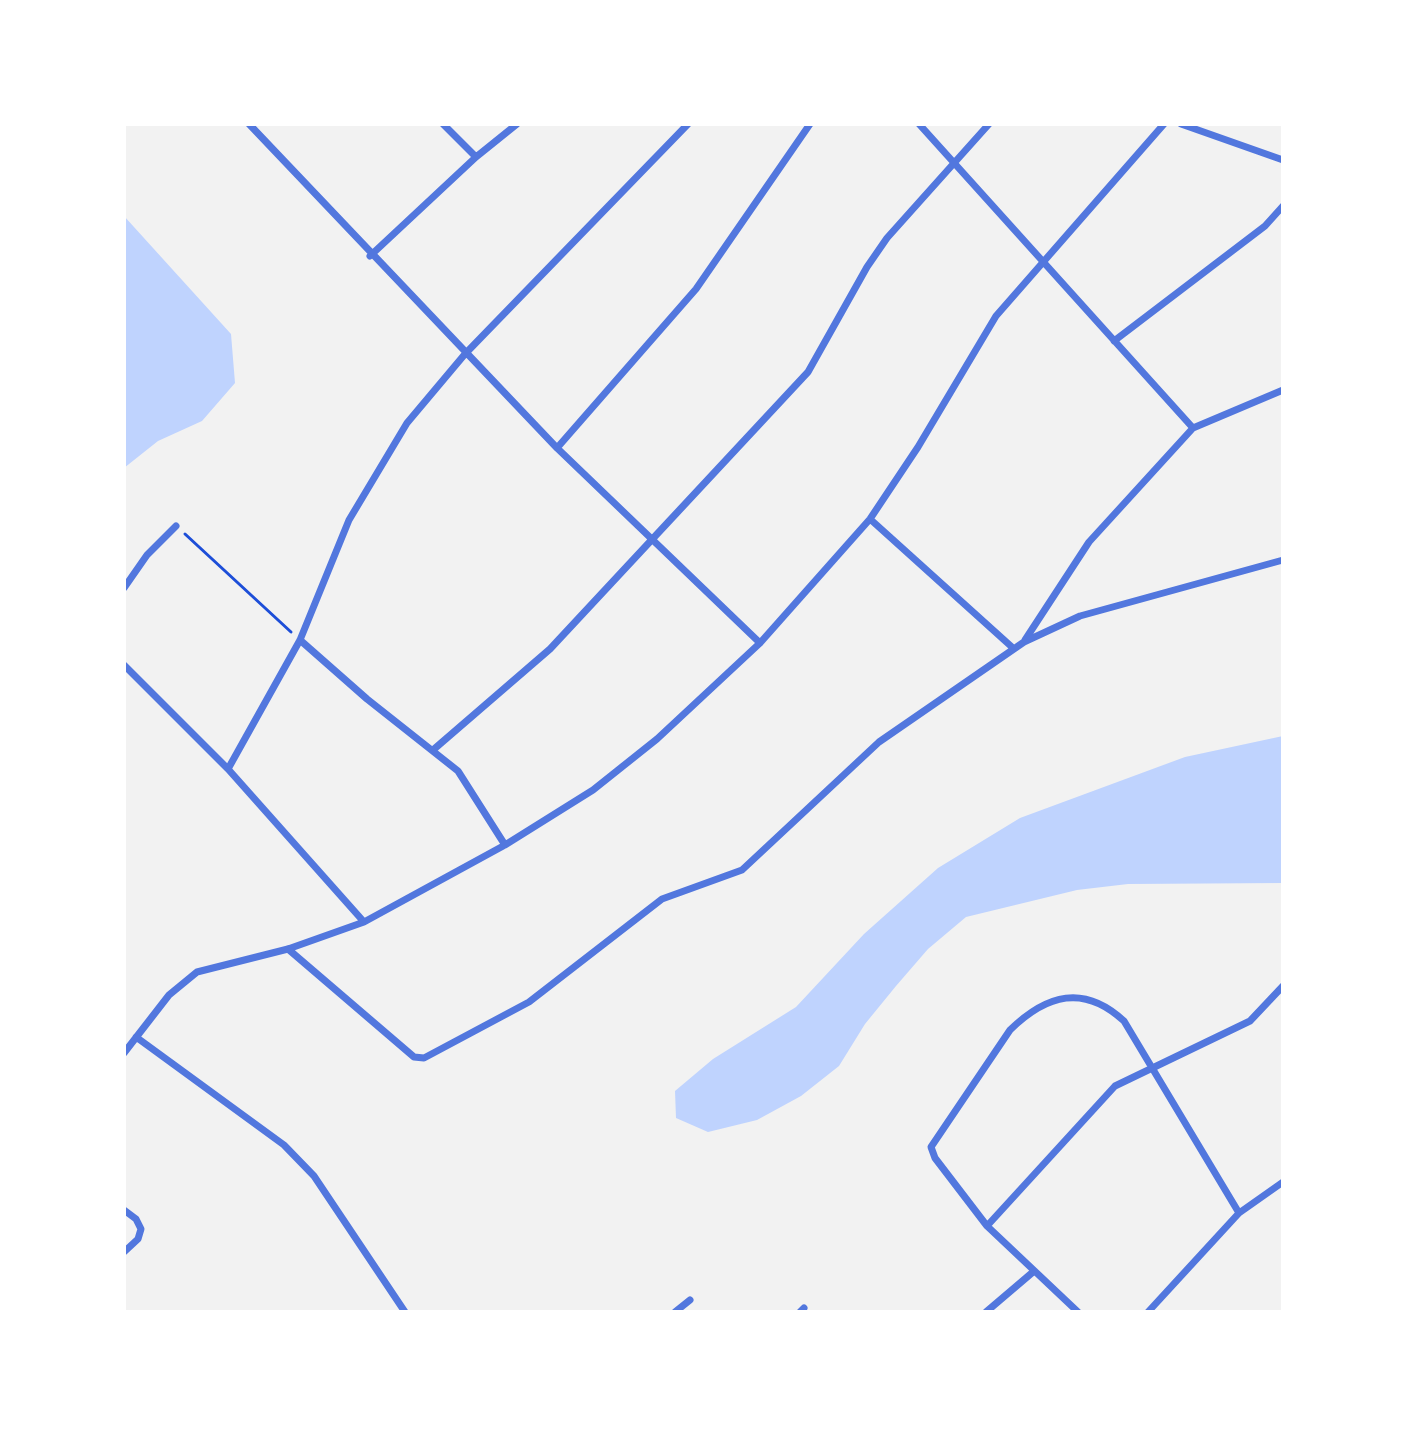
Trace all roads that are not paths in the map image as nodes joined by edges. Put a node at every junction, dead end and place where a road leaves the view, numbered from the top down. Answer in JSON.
{"nodes":[{"id":1,"x":249,"y":124,"type":"edge"},
{"id":2,"x":443,"y":124,"type":"edge"},
{"id":3,"x":517,"y":124,"type":"edge"},
{"id":4,"x":688,"y":124,"type":"edge"},
{"id":5,"x":810,"y":124,"type":"edge"},
{"id":6,"x":919,"y":124,"type":"edge"},
{"id":7,"x":989,"y":124,"type":"edge"},
{"id":8,"x":1164,"y":124,"type":"edge"},
{"id":9,"x":1181,"y":124,"type":"edge"},
{"id":10,"x":476,"y":157,"type":"junction"},
{"id":11,"x":1283,"y":160,"type":"edge"},
{"id":12,"x":953,"y":161,"type":"junction"},
{"id":13,"x":1283,"y":206,"type":"edge"},
{"id":14,"x":370,"y":256,"type":"junction"},
{"id":15,"x":1042,"y":262,"type":"junction"},
{"id":16,"x":1114,"y":341,"type":"junction"},
{"id":17,"x":465,"y":354,"type":"junction"},
{"id":18,"x":1283,"y":390,"type":"edge"},
{"id":19,"x":1193,"y":428,"type":"junction"},
{"id":20,"x":557,"y":448,"type":"junction"},
{"id":21,"x":870,"y":519,"type":"junction"},
{"id":22,"x":176,"y":526,"type":"road end"},
{"id":23,"x":652,"y":541,"type":"junction"},
{"id":24,"x":1283,"y":560,"type":"edge"},
{"id":25,"x":124,"y":588,"type":"edge"},
{"id":26,"x":300,"y":640,"type":"junction"},
{"id":27,"x":1024,"y":642,"type":"junction"},
{"id":28,"x":760,"y":643,"type":"junction"},
{"id":29,"x":1013,"y":648,"type":"junction"},
{"id":30,"x":124,"y":665,"type":"edge"},
{"id":31,"x":433,"y":750,"type":"junction"},
{"id":32,"x":228,"y":769,"type":"junction"},
{"id":33,"x":505,"y":845,"type":"junction"},
{"id":34,"x":364,"y":922,"type":"junction"},
{"id":35,"x":288,"y":949,"type":"junction"},
{"id":36,"x":1283,"y":986,"type":"edge"},
{"id":37,"x":136,"y":1037,"type":"junction"},
{"id":38,"x":124,"y":1053,"type":"edge"},
{"id":39,"x":1150,"y":1067,"type":"junction"},
{"id":40,"x":1283,"y":1182,"type":"edge"},
{"id":41,"x":124,"y":1210,"type":"edge"},
{"id":42,"x":1239,"y":1213,"type":"junction"},
{"id":43,"x":987,"y":1226,"type":"junction"},
{"id":44,"x":124,"y":1252,"type":"edge"},
{"id":45,"x":1033,"y":1272,"type":"junction"},
{"id":46,"x":690,"y":1300,"type":"dead end"},
{"id":47,"x":405,"y":1312,"type":"edge"},
{"id":48,"x":675,"y":1312,"type":"edge"},
{"id":49,"x":986,"y":1312,"type":"edge"},
{"id":50,"x":1078,"y":1312,"type":"edge"},
{"id":51,"x":1148,"y":1312,"type":"edge"}],
"edges":[{"from":1,"to":14,"type":"street"},
{"from":2,"to":10,"type":"street"},
{"from":3,"to":10,"type":"street"},
{"from":4,"to":17,"type":"street"},
{"from":5,"to":20,"type":"street"},
{"from":6,"to":12,"type":"street"},
{"from":7,"to":12,"type":"street"},
{"from":8,"to":15,"type":"street"},
{"from":9,"to":11,"type":"street"},
{"from":10,"to":14,"type":"street"},
{"from":12,"to":15,"type":"street"},
{"from":12,"to":23,"type":"street"},
{"from":13,"to":16,"type":"street"},
{"from":14,"to":17,"type":"street"},
{"from":15,"to":16,"type":"street"},
{"from":15,"to":21,"type":"street"},
{"from":16,"to":19,"type":"street"},
{"from":17,"to":20,"type":"street"},
{"from":17,"to":26,"type":"street"},
{"from":18,"to":19,"type":"street"},
{"from":19,"to":27,"type":"street"},
{"from":20,"to":23,"type":"street"},
{"from":21,"to":28,"type":"street"},
{"from":21,"to":29,"type":"street"},
{"from":22,"to":25,"type":"street"},
{"from":23,"to":28,"type":"street"},
{"from":23,"to":31,"type":"street"},
{"from":24,"to":27,"type":"street"},
{"from":26,"to":31,"type":"street"},
{"from":26,"to":32,"type":"street"},
{"from":27,"to":29,"type":"street"},
{"from":28,"to":33,"type":"street"},
{"from":29,"to":35,"type":"street"},
{"from":30,"to":32,"type":"street"},
{"from":31,"to":33,"type":"street"},
{"from":32,"to":34,"type":"street"},
{"from":33,"to":34,"type":"street"},
{"from":34,"to":35,"type":"street"},
{"from":35,"to":37,"type":"street"},
{"from":36,"to":39,"type":"street"},
{"from":37,"to":38,"type":"street"},
{"from":37,"to":47,"type":"street"},
{"from":39,"to":42,"type":"street"},
{"from":39,"to":43,"type":"street"},
{"from":39,"to":43,"type":"street"},
{"from":40,"to":42,"type":"street"},
{"from":41,"to":44,"type":"street"},
{"from":42,"to":51,"type":"street"},
{"from":43,"to":45,"type":"street"},
{"from":45,"to":49,"type":"street"},
{"from":45,"to":50,"type":"street"},
{"from":46,"to":48,"type":"street"}]}
